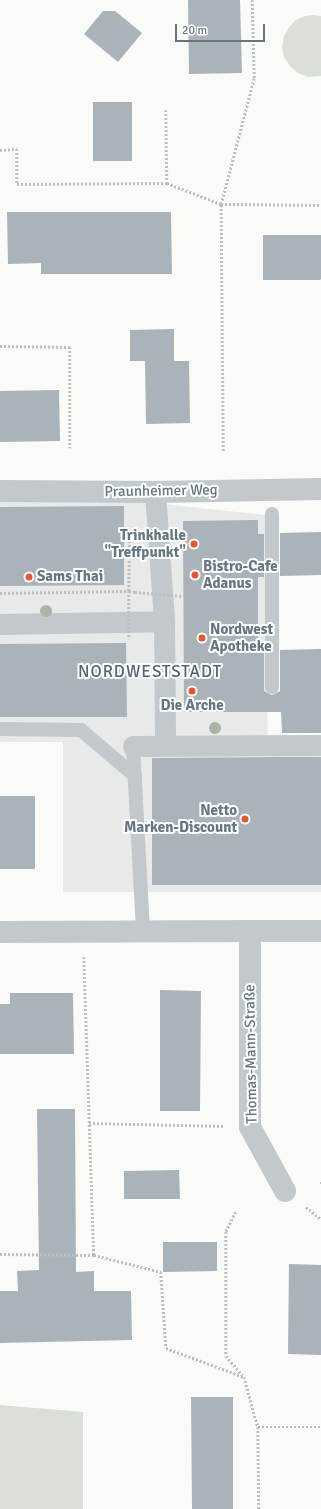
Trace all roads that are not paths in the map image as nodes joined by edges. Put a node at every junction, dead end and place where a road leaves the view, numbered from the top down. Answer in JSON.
{"nodes":[{"id":1,"x":321,"y":489,"type":"edge"},
{"id":2,"x":0,"y":491,"type":"edge"},
{"id":3,"x":155,"y":492,"type":"junction"},
{"id":4,"x":272,"y":514,"type":"dead end"},
{"id":5,"x":164,"y":621,"type":"junction"},
{"id":6,"x":0,"y":624,"type":"edge"},
{"id":7,"x":272,"y":687,"type":"dead end"},
{"id":8,"x":0,"y":729,"type":"edge"},
{"id":9,"x":321,"y":745,"type":"edge"},
{"id":10,"x":133,"y":746,"type":"joint"},
{"id":11,"x":165,"y":746,"type":"junction"},
{"id":12,"x":135,"y":776,"type":"junction"},
{"id":13,"x":143,"y":931,"type":"junction"},
{"id":14,"x":321,"y":931,"type":"edge"},
{"id":15,"x":0,"y":932,"type":"edge"},
{"id":16,"x":250,"y":932,"type":"junction"},
{"id":17,"x":285,"y":1191,"type":"dead end"}],
"edges":[{"from":1,"to":3,"type":"street","name":"Praunheimer Weg"},
{"from":2,"to":3,"type":"street","name":"Praunheimer Weg"},
{"from":3,"to":5,"type":"street"},
{"from":4,"to":7,"type":"lane"},
{"from":5,"to":6,"type":"street"},
{"from":5,"to":11,"type":"street"},
{"from":8,"to":12,"type":"lane"},
{"from":9,"to":11,"type":"street"},
{"from":10,"to":11,"type":"street"},
{"from":10,"to":12,"type":"lane"},
{"from":12,"to":13,"type":"lane"},
{"from":13,"to":15,"type":"street"},
{"from":13,"to":16,"type":"street"},
{"from":14,"to":16,"type":"street"},
{"from":16,"to":17,"type":"street","name":"Thomas-Mann-Straße"}]}
